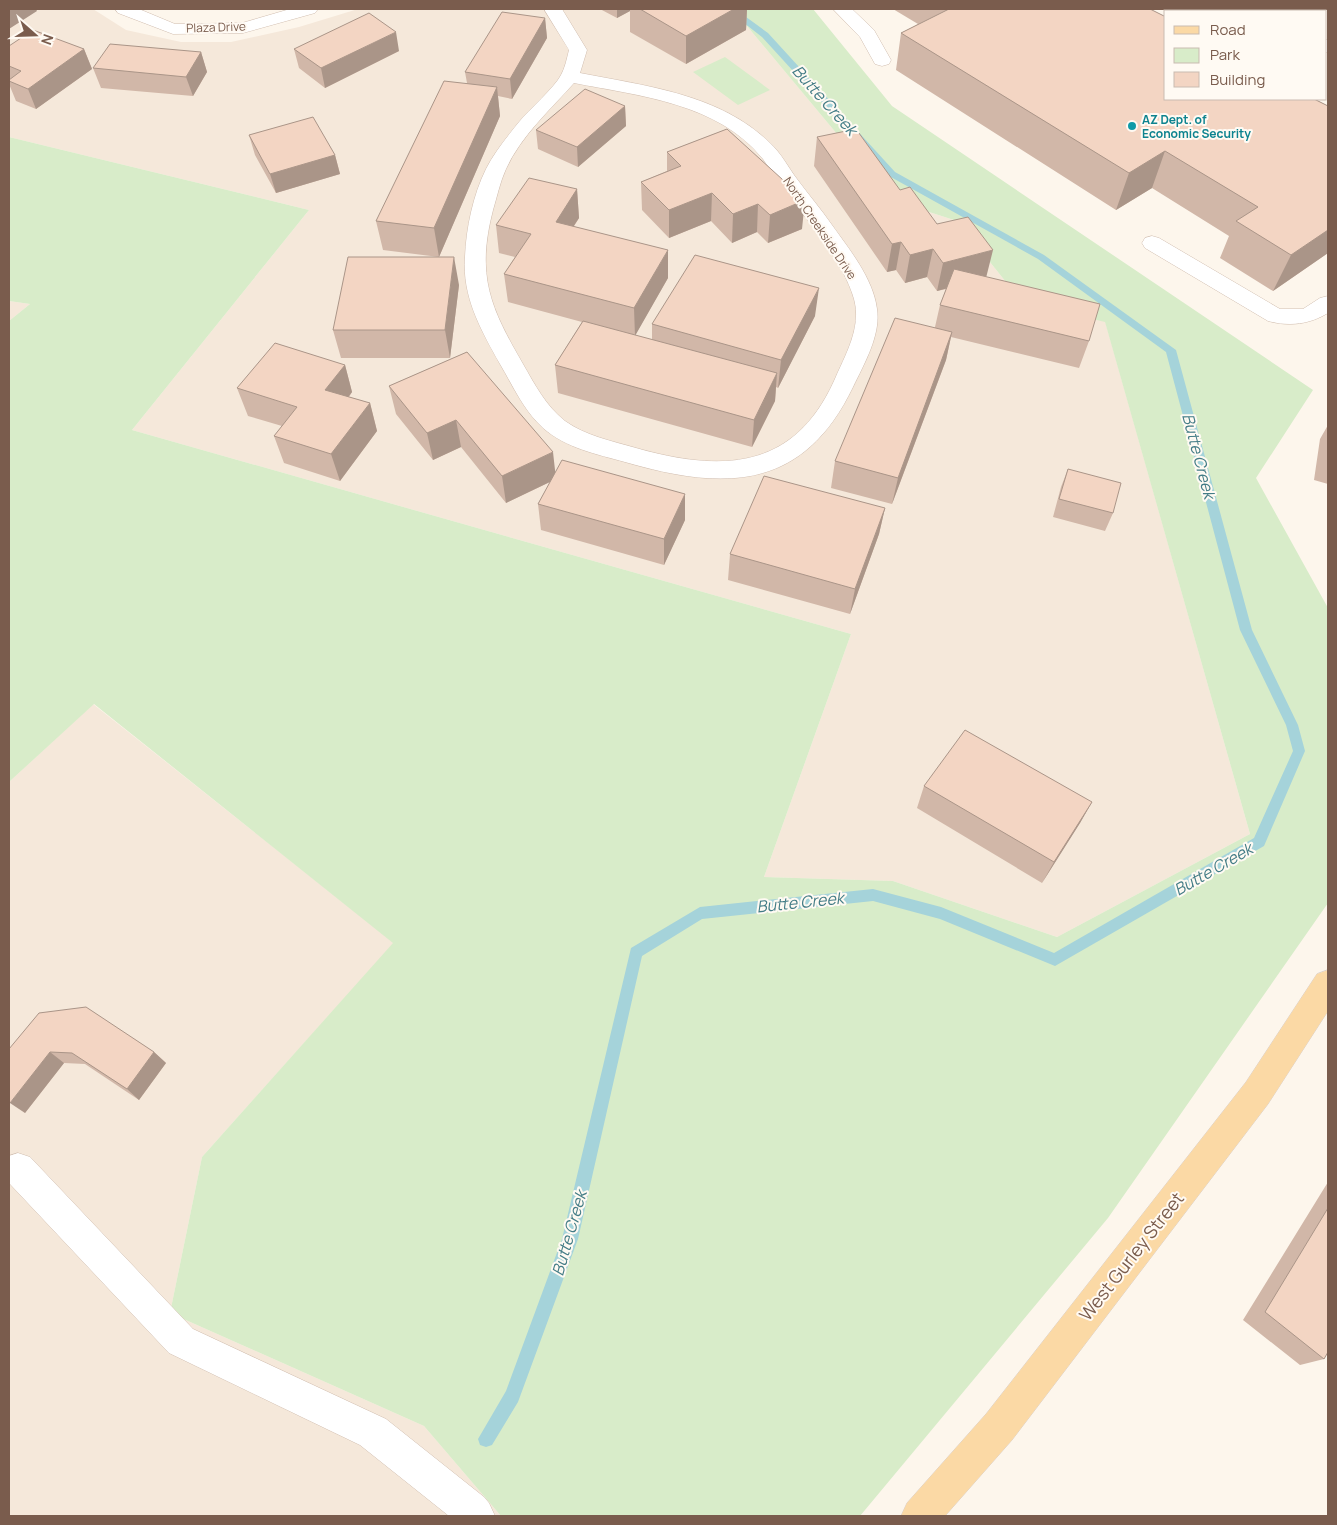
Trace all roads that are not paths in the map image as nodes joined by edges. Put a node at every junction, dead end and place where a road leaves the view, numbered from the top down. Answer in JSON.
{"nodes":[{"id":1,"x":124,"y":9,"type":"edge"},
{"id":2,"x":309,"y":9,"type":"edge"},
{"id":3,"x":552,"y":9,"type":"edge"},
{"id":4,"x":842,"y":9,"type":"edge"},
{"id":5,"x":882,"y":60,"type":"dead end"},
{"id":6,"x":570,"y":77,"type":"junction"},
{"id":7,"x":1152,"y":243,"type":"dead end"},
{"id":8,"x":1328,"y":303,"type":"edge"},
{"id":9,"x":1328,"y":984,"type":"edge"},
{"id":10,"x":18,"y":1169,"type":"dead end"},
{"id":11,"x":476,"y":1516,"type":"edge"},
{"id":12,"x":920,"y":1516,"type":"edge"}],
"edges":[{"from":1,"to":2,"type":"street","name":"Plaza Drive"},
{"from":3,"to":6,"type":"street","name":"North Creekside Drive"},
{"from":4,"to":5,"type":"street"},
{"from":6,"to":6,"type":"street","name":"North Creekside Drive"},
{"from":7,"to":8,"type":"street"},
{"from":9,"to":12,"type":"main road","name":"West Gurley Street"},
{"from":10,"to":11,"type":"street"}]}
